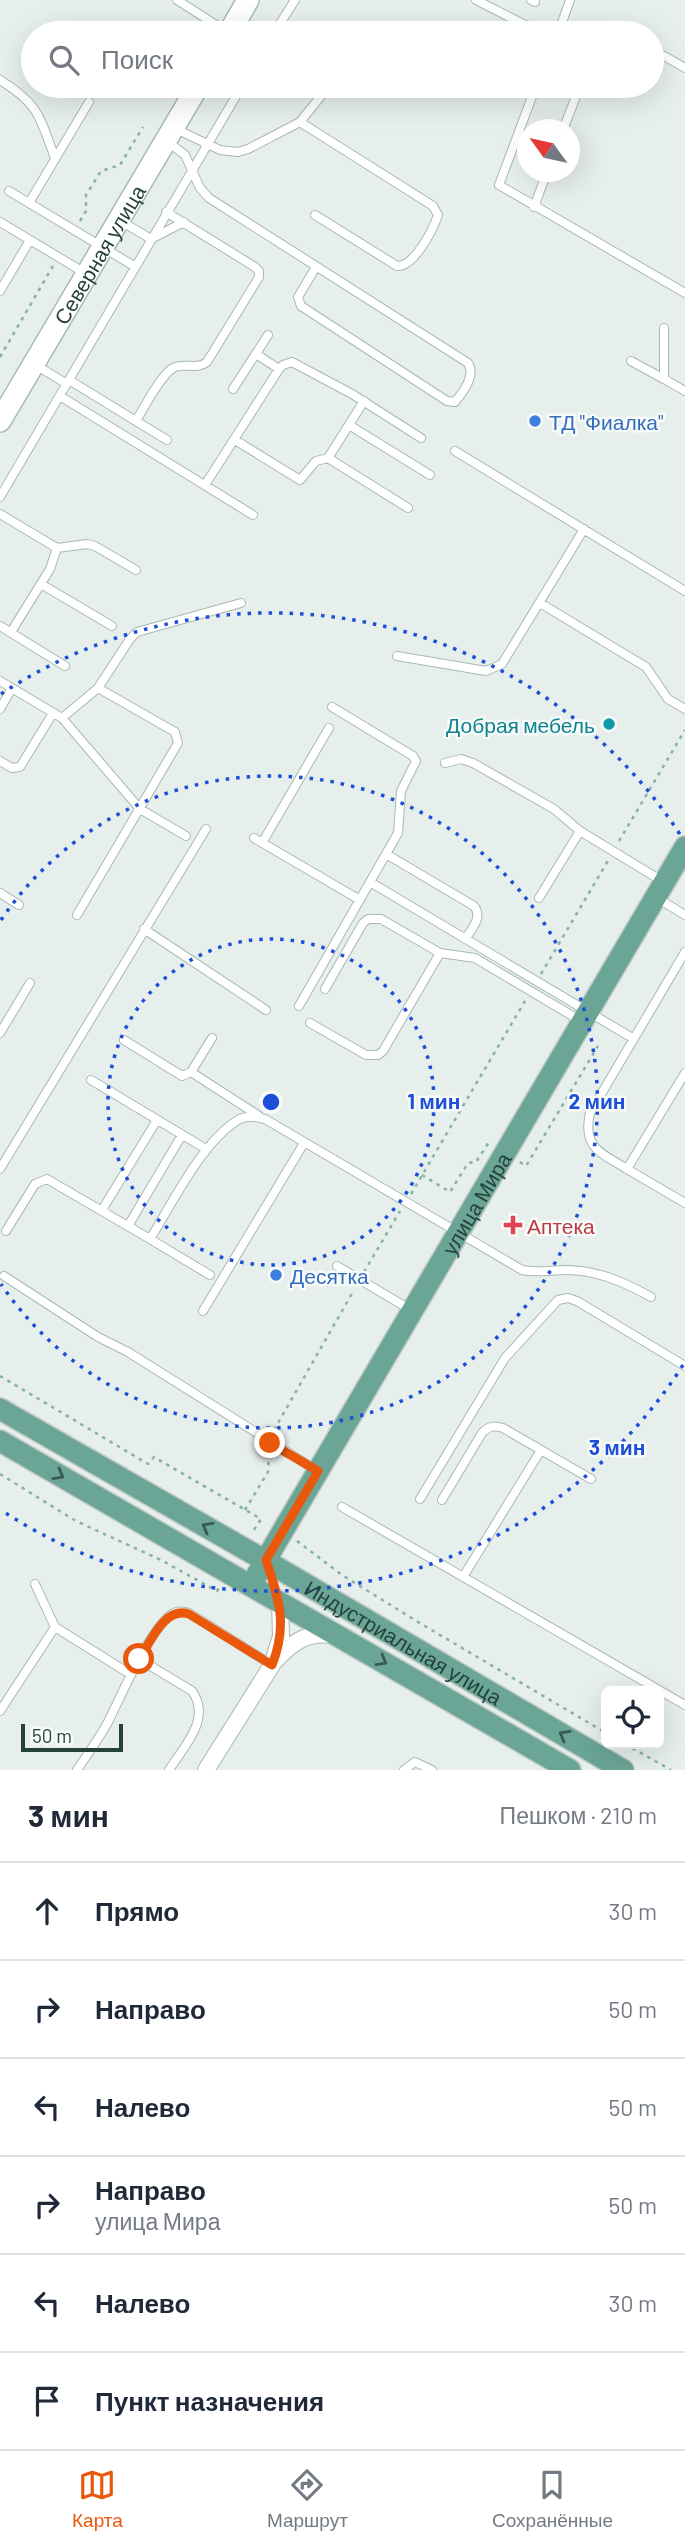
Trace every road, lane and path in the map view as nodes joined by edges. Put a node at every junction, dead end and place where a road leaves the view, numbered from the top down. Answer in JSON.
{"nodes":[{"id":1,"x":177,"y":0,"type":"edge"},
{"id":2,"x":248,"y":0,"type":"edge"},
{"id":3,"x":295,"y":0,"type":"edge"},
{"id":4,"x":475,"y":0,"type":"edge"},
{"id":5,"x":570,"y":0,"type":"edge"},
{"id":6,"x":210,"y":21,"type":"edge"},
{"id":7,"x":236,"y":21,"type":"edge"},
{"id":8,"x":282,"y":21,"type":"edge"},
{"id":9,"x":517,"y":21,"type":"edge"},
{"id":10,"x":562,"y":21,"type":"edge"},
{"id":11,"x":664,"y":56,"type":"dead end"},
{"id":12,"x":685,"y":68,"type":"edge"},
{"id":13,"x":0,"y":80,"type":"edge"},
{"id":14,"x":21,"y":94,"type":"edge"},
{"id":15,"x":25,"y":98,"type":"edge"},
{"id":16,"x":191,"y":98,"type":"edge"},
{"id":17,"x":235,"y":98,"type":"edge"},
{"id":18,"x":319,"y":98,"type":"edge"},
{"id":19,"x":531,"y":98,"type":"edge"},
{"id":20,"x":575,"y":98,"type":"edge"},
{"id":21,"x":89,"y":102,"type":"dead end"},
{"id":22,"x":567,"y":119,"type":"edge"},
{"id":23,"x":300,"y":122,"type":"junction"},
{"id":24,"x":169,"y":134,"type":"junction"},
{"id":25,"x":206,"y":145,"type":"junction"},
{"id":26,"x":55,"y":158,"type":"junction"},
{"id":27,"x":192,"y":169,"type":"junction"},
{"id":28,"x":543,"y":182,"type":"edge"},
{"id":29,"x":9,"y":191,"type":"dead end"},
{"id":30,"x":29,"y":203,"type":"junction"},
{"id":31,"x":534,"y":206,"type":"junction"},
{"id":32,"x":166,"y":212,"type":"junction"},
{"id":33,"x":316,"y":215,"type":"dead end"},
{"id":34,"x":119,"y":220,"type":"junction"},
{"id":35,"x":0,"y":222,"type":"edge"},
{"id":36,"x":184,"y":222,"type":"junction"},
{"id":37,"x":151,"y":239,"type":"junction"},
{"id":38,"x":30,"y":240,"type":"junction"},
{"id":39,"x":103,"y":247,"type":"junction"},
{"id":40,"x":135,"y":266,"type":"junction"},
{"id":41,"x":316,"y":267,"type":"junction"},
{"id":42,"x":87,"y":274,"type":"junction"},
{"id":43,"x":0,"y":290,"type":"edge"},
{"id":44,"x":685,"y":293,"type":"edge"},
{"id":45,"x":664,"y":328,"type":"dead end"},
{"id":46,"x":268,"y":335,"type":"dead end"},
{"id":47,"x":256,"y":354,"type":"junction"},
{"id":48,"x":631,"y":361,"type":"dead end"},
{"id":49,"x":34,"y":364,"type":"junction"},
{"id":50,"x":279,"y":369,"type":"junction"},
{"id":51,"x":664,"y":379,"type":"junction"},
{"id":52,"x":68,"y":382,"type":"junction"},
{"id":53,"x":233,"y":389,"type":"dead end"},
{"id":54,"x":685,"y":391,"type":"edge"},
{"id":55,"x":60,"y":396,"type":"junction"},
{"id":56,"x":364,"y":401,"type":"junction"},
{"id":57,"x":0,"y":421,"type":"edge"},
{"id":58,"x":136,"y":421,"type":"junction"},
{"id":59,"x":349,"y":425,"type":"junction"},
{"id":60,"x":421,"y":438,"type":"dead end"},
{"id":61,"x":235,"y":439,"type":"junction"},
{"id":62,"x":167,"y":440,"type":"dead end"},
{"id":63,"x":455,"y":451,"type":"dead end"},
{"id":64,"x":328,"y":458,"type":"junction"},
{"id":65,"x":430,"y":475,"type":"dead end"},
{"id":66,"x":205,"y":485,"type":"junction"},
{"id":67,"x":0,"y":496,"type":"edge"},
{"id":68,"x":408,"y":508,"type":"dead end"},
{"id":69,"x":0,"y":514,"type":"edge"},
{"id":70,"x":253,"y":514,"type":"dead end"},
{"id":71,"x":584,"y":529,"type":"junction"},
{"id":72,"x":57,"y":548,"type":"junction"},
{"id":73,"x":136,"y":570,"type":"dead end"},
{"id":74,"x":41,"y":584,"type":"junction"},
{"id":75,"x":685,"y":591,"type":"edge"},
{"id":76,"x":241,"y":603,"type":"dead end"},
{"id":77,"x":540,"y":603,"type":"junction"},
{"id":78,"x":0,"y":626,"type":"edge"},
{"id":79,"x":112,"y":626,"type":"dead end"},
{"id":80,"x":11,"y":632,"type":"junction"},
{"id":81,"x":397,"y":656,"type":"dead end"},
{"id":82,"x":65,"y":666,"type":"dead end"},
{"id":83,"x":0,"y":681,"type":"edge"},
{"id":84,"x":12,"y":688,"type":"junction"},
{"id":85,"x":98,"y":688,"type":"junction"},
{"id":86,"x":332,"y":708,"type":"dead end"},
{"id":87,"x":0,"y":709,"type":"edge"},
{"id":88,"x":685,"y":709,"type":"edge"},
{"id":89,"x":53,"y":713,"type":"junction"},
{"id":90,"x":62,"y":718,"type":"junction"},
{"id":91,"x":329,"y":728,"type":"dead end"},
{"id":92,"x":685,"y":730,"type":"edge"},
{"id":93,"x":0,"y":761,"type":"edge"},
{"id":94,"x":445,"y":763,"type":"dead end"},
{"id":95,"x":140,"y":809,"type":"junction"},
{"id":96,"x":206,"y":829,"type":"dead end"},
{"id":97,"x":580,"y":831,"type":"junction"},
{"id":98,"x":186,"y":836,"type":"dead end"},
{"id":99,"x":254,"y":838,"type":"dead end"},
{"id":100,"x":262,"y":843,"type":"junction"},
{"id":101,"x":685,"y":847,"type":"edge"},
{"id":102,"x":613,"y":852,"type":"junction"},
{"id":103,"x":386,"y":855,"type":"junction"},
{"id":104,"x":370,"y":882,"type":"junction"},
{"id":105,"x":660,"y":890,"type":"junction"},
{"id":106,"x":0,"y":893,"type":"edge"},
{"id":107,"x":539,"y":898,"type":"dead end"},
{"id":108,"x":360,"y":900,"type":"junction"},
{"id":109,"x":19,"y":905,"type":"dead end"},
{"id":110,"x":77,"y":915,"type":"dead end"},
{"id":111,"x":685,"y":915,"type":"edge"},
{"id":112,"x":144,"y":929,"type":"junction"},
{"id":113,"x":465,"y":939,"type":"junction"},
{"id":114,"x":439,"y":953,"type":"junction"},
{"id":115,"x":685,"y":953,"type":"edge"},
{"id":116,"x":536,"y":982,"type":"junction"},
{"id":117,"x":30,"y":983,"type":"dead end"},
{"id":118,"x":325,"y":989,"type":"dead end"},
{"id":119,"x":531,"y":991,"type":"junction"},
{"id":120,"x":299,"y":1006,"type":"dead end"},
{"id":121,"x":0,"y":1009,"type":"edge"},
{"id":122,"x":266,"y":1010,"type":"dead end"},
{"id":123,"x":11,"y":1015,"type":"junction"},
{"id":124,"x":585,"y":1017,"type":"junction"},
{"id":125,"x":310,"y":1023,"type":"dead end"},
{"id":126,"x":0,"y":1033,"type":"edge"},
{"id":127,"x":212,"y":1038,"type":"dead end"},
{"id":128,"x":634,"y":1039,"type":"junction"},
{"id":129,"x":124,"y":1040,"type":"dead end"},
{"id":130,"x":191,"y":1072,"type":"junction"},
{"id":131,"x":685,"y":1073,"type":"edge"},
{"id":132,"x":91,"y":1080,"type":"dead end"},
{"id":133,"x":265,"y":1119,"type":"junction"},
{"id":134,"x":157,"y":1120,"type":"junction"},
{"id":135,"x":182,"y":1135,"type":"junction"},
{"id":136,"x":304,"y":1143,"type":"junction"},
{"id":137,"x":206,"y":1149,"type":"junction"},
{"id":138,"x":0,"y":1169,"type":"edge"},
{"id":139,"x":627,"y":1169,"type":"junction"},
{"id":140,"x":406,"y":1202,"type":"junction"},
{"id":141,"x":685,"y":1203,"type":"edge"},
{"id":142,"x":102,"y":1210,"type":"junction"},
{"id":143,"x":128,"y":1226,"type":"junction"},
{"id":144,"x":6,"y":1231,"type":"dead end"},
{"id":145,"x":457,"y":1233,"type":"junction"},
{"id":146,"x":150,"y":1239,"type":"junction"},
{"id":147,"x":337,"y":1266,"type":"dead end"},
{"id":148,"x":210,"y":1275,"type":"dead end"},
{"id":149,"x":4,"y":1276,"type":"dead end"},
{"id":150,"x":360,"y":1280,"type":"junction"},
{"id":151,"x":651,"y":1297,"type":"dead end"},
{"id":152,"x":411,"y":1310,"type":"junction"},
{"id":153,"x":203,"y":1311,"type":"dead end"},
{"id":154,"x":685,"y":1366,"type":"edge"},
{"id":155,"x":0,"y":1376,"type":"edge"},
{"id":156,"x":0,"y":1409,"type":"edge"},
{"id":157,"x":0,"y":1441,"type":"edge"},
{"id":158,"x":270,"y":1443,"type":"junction"},
{"id":159,"x":541,"y":1450,"type":"junction"},
{"id":160,"x":318,"y":1471,"type":"junction"},
{"id":161,"x":591,"y":1479,"type":"dead end"},
{"id":162,"x":420,"y":1499,"type":"dead end"},
{"id":163,"x":442,"y":1500,"type":"dead end"},
{"id":164,"x":342,"y":1507,"type":"dead end"},
{"id":165,"x":283,"y":1532,"type":"junction"},
{"id":166,"x":266,"y":1560,"type":"junction"},
{"id":167,"x":463,"y":1577,"type":"junction"},
{"id":168,"x":35,"y":1584,"type":"dead end"},
{"id":169,"x":251,"y":1585,"type":"junction"},
{"id":170,"x":280,"y":1602,"type":"junction"},
{"id":171,"x":55,"y":1627,"type":"junction"},
{"id":172,"x":341,"y":1637,"type":"junction"},
{"id":173,"x":139,"y":1659,"type":"junction"},
{"id":174,"x":272,"y":1665,"type":"junction"},
{"id":175,"x":130,"y":1674,"type":"junction"},
{"id":176,"x":685,"y":1704,"type":"edge"},
{"id":177,"x":0,"y":1711,"type":"edge"},
{"id":178,"x":601,"y":1730,"type":"edge"},
{"id":179,"x":634,"y":1749,"type":"edge"},
{"id":180,"x":77,"y":1770,"type":"edge"},
{"id":181,"x":169,"y":1770,"type":"edge"},
{"id":182,"x":206,"y":1770,"type":"edge"},
{"id":183,"x":404,"y":1770,"type":"edge"},
{"id":184,"x":432,"y":1770,"type":"edge"},
{"id":185,"x":570,"y":1770,"type":"edge"},
{"id":186,"x":623,"y":1770,"type":"edge"},
{"id":187,"x":671,"y":1770,"type":"edge"}],
"edges":[{"from":1,"to":6,"type":"lane"},
{"from":2,"to":7,"type":"main road"},
{"from":3,"to":8,"type":"lane"},
{"from":4,"to":9,"type":"lane"},
{"from":5,"to":10,"type":"lane"},
{"from":11,"to":12,"type":"lane"},
{"from":13,"to":14,"type":"lane"},
{"from":15,"to":26,"type":"lane"},
{"from":16,"to":24,"type":"main road","name":"Северная улица"},
{"from":17,"to":25,"type":"lane"},
{"from":18,"to":23,"type":"lane"},
{"from":19,"to":31,"type":"lane"},
{"from":20,"to":22,"type":"lane"},
{"from":21,"to":26,"type":"lane"},
{"from":23,"to":25,"type":"lane"},
{"from":23,"to":33,"type":"lane"},
{"from":24,"to":25,"type":"lane"},
{"from":24,"to":27,"type":"lane"},
{"from":24,"to":34,"type":"main road","name":"Северная улица"},
{"from":25,"to":27,"type":"lane"},
{"from":26,"to":30,"type":"lane"},
{"from":27,"to":32,"type":"lane"},
{"from":27,"to":41,"type":"lane"},
{"from":28,"to":31,"type":"lane"},
{"from":29,"to":30,"type":"lane"},
{"from":30,"to":39,"type":"lane"},
{"from":31,"to":44,"type":"lane"},
{"from":32,"to":36,"type":"lane"},
{"from":32,"to":37,"type":"lane"},
{"from":34,"to":37,"type":"lane"},
{"from":34,"to":39,"type":"main road","name":"Северная улица"},
{"from":35,"to":38,"type":"lane"},
{"from":36,"to":37,"type":"lane"},
{"from":36,"to":58,"type":"lane"},
{"from":37,"to":40,"type":"lane"},
{"from":38,"to":42,"type":"lane"},
{"from":38,"to":43,"type":"lane"},
{"from":39,"to":40,"type":"lane"},
{"from":39,"to":42,"type":"main road","name":"Северная улица"},
{"from":40,"to":52,"type":"lane"},
{"from":41,"to":41,"type":"lane"},
{"from":42,"to":49,"type":"main road","name":"Северная улица"},
{"from":45,"to":51,"type":"lane"},
{"from":46,"to":47,"type":"lane"},
{"from":47,"to":50,"type":"lane"},
{"from":47,"to":53,"type":"lane"},
{"from":48,"to":51,"type":"lane"},
{"from":49,"to":52,"type":"lane"},
{"from":49,"to":57,"type":"main road","name":"Северная улица"},
{"from":50,"to":56,"type":"lane"},
{"from":50,"to":61,"type":"lane"},
{"from":51,"to":54,"type":"lane"},
{"from":52,"to":55,"type":"lane"},
{"from":52,"to":58,"type":"lane"},
{"from":55,"to":66,"type":"lane"},
{"from":55,"to":67,"type":"lane"},
{"from":56,"to":59,"type":"lane"},
{"from":56,"to":60,"type":"lane"},
{"from":58,"to":62,"type":"lane"},
{"from":59,"to":64,"type":"lane"},
{"from":59,"to":65,"type":"lane"},
{"from":61,"to":64,"type":"lane"},
{"from":61,"to":66,"type":"lane"},
{"from":63,"to":71,"type":"lane"},
{"from":64,"to":68,"type":"lane"},
{"from":66,"to":70,"type":"lane"},
{"from":69,"to":72,"type":"lane"},
{"from":71,"to":75,"type":"lane"},
{"from":71,"to":77,"type":"lane"},
{"from":72,"to":73,"type":"lane"},
{"from":72,"to":74,"type":"lane"},
{"from":74,"to":79,"type":"lane"},
{"from":74,"to":80,"type":"lane"},
{"from":76,"to":85,"type":"lane"},
{"from":77,"to":81,"type":"lane"},
{"from":77,"to":88,"type":"lane"},
{"from":78,"to":80,"type":"lane"},
{"from":80,"to":82,"type":"lane"},
{"from":83,"to":84,"type":"lane"},
{"from":84,"to":87,"type":"lane"},
{"from":84,"to":89,"type":"lane"},
{"from":85,"to":90,"type":"lane"},
{"from":85,"to":95,"type":"lane"},
{"from":86,"to":103,"type":"lane"},
{"from":89,"to":90,"type":"lane"},
{"from":89,"to":93,"type":"lane"},
{"from":90,"to":95,"type":"lane"},
{"from":91,"to":100,"type":"lane"},
{"from":92,"to":102,"type":"path"},
{"from":94,"to":97,"type":"lane"},
{"from":95,"to":98,"type":"lane"},
{"from":95,"to":110,"type":"lane"},
{"from":96,"to":112,"type":"lane"},
{"from":97,"to":102,"type":"lane"},
{"from":97,"to":107,"type":"lane"},
{"from":99,"to":100,"type":"lane"},
{"from":100,"to":108,"type":"lane"},
{"from":101,"to":105,"type":"main road","name":"улица Мира"},
{"from":102,"to":105,"type":"lane"},
{"from":102,"to":116,"type":"path"},
{"from":103,"to":104,"type":"lane"},
{"from":103,"to":113,"type":"lane"},
{"from":104,"to":108,"type":"lane"},
{"from":104,"to":113,"type":"lane"},
{"from":105,"to":111,"type":"lane"},
{"from":105,"to":124,"type":"main road","name":"улица Мира"},
{"from":106,"to":109,"type":"lane"},
{"from":108,"to":120,"type":"lane"},
{"from":112,"to":122,"type":"lane"},
{"from":112,"to":138,"type":"lane"},
{"from":113,"to":116,"type":"lane"},
{"from":114,"to":118,"type":"lane"},
{"from":114,"to":119,"type":"lane"},
{"from":114,"to":125,"type":"lane"},
{"from":115,"to":128,"type":"lane"},
{"from":116,"to":124,"type":"lane"},
{"from":117,"to":123,"type":"lane"},
{"from":119,"to":124,"type":"lane"},
{"from":119,"to":140,"type":"path"},
{"from":121,"to":123,"type":"lane"},
{"from":123,"to":126,"type":"lane"},
{"from":124,"to":128,"type":"lane"},
{"from":124,"to":145,"type":"main road","name":"улица Мира"},
{"from":127,"to":130,"type":"lane"},
{"from":128,"to":139,"type":"lane"},
{"from":129,"to":130,"type":"lane"},
{"from":130,"to":133,"type":"lane"},
{"from":131,"to":139,"type":"lane"},
{"from":132,"to":134,"type":"lane"},
{"from":133,"to":136,"type":"lane"},
{"from":133,"to":137,"type":"lane"},
{"from":134,"to":135,"type":"lane"},
{"from":134,"to":142,"type":"lane"},
{"from":135,"to":137,"type":"lane"},
{"from":135,"to":143,"type":"lane"},
{"from":136,"to":140,"type":"lane"},
{"from":136,"to":153,"type":"lane"},
{"from":137,"to":146,"type":"lane"},
{"from":139,"to":141,"type":"lane"},
{"from":140,"to":145,"type":"lane"},
{"from":140,"to":150,"type":"path"},
{"from":142,"to":143,"type":"lane"},
{"from":142,"to":144,"type":"lane"},
{"from":143,"to":146,"type":"lane"},
{"from":145,"to":151,"type":"lane"},
{"from":145,"to":152,"type":"main road","name":"улица Мира"},
{"from":146,"to":148,"type":"lane"},
{"from":147,"to":150,"type":"lane"},
{"from":149,"to":158,"type":"lane"},
{"from":150,"to":152,"type":"lane"},
{"from":150,"to":158,"type":"path"},
{"from":152,"to":160,"type":"main road","name":"улица Мира"},
{"from":154,"to":162,"type":"lane"},
{"from":155,"to":158,"type":"path"},
{"from":166,"to":156,"type":"main road","name":"Индустриальная улица","one_way":true},
{"from":157,"to":169,"type":"main road","name":"Индустриальная улица","one_way":true},
{"from":158,"to":160,"type":"lane"},
{"from":159,"to":161,"type":"lane"},
{"from":159,"to":163,"type":"lane"},
{"from":159,"to":167,"type":"lane"},
{"from":160,"to":165,"type":"main road","name":"улица Мира"},
{"from":164,"to":167,"type":"lane"},
{"from":165,"to":166,"type":"main road","name":"улица Мира"},
{"from":165,"to":178,"type":"path"},
{"from":166,"to":169,"type":"main road","name":"улица Мира"},
{"from":166,"to":170,"type":"main road"},
{"from":186,"to":166,"type":"main road","name":"Индустриальная улица","one_way":true},
{"from":167,"to":176,"type":"lane"},
{"from":168,"to":171,"type":"lane"},
{"from":169,"to":170,"type":"main road","name":"Индустриальная улица"},
{"from":170,"to":172,"type":"main road","name":"Индустриальная улица"},
{"from":170,"to":174,"type":"street"},
{"from":171,"to":175,"type":"lane"},
{"from":171,"to":177,"type":"lane"},
{"from":172,"to":174,"type":"street"},
{"from":172,"to":185,"type":"main road","name":"Индустриальная улица","one_way":true},
{"from":173,"to":174,"type":"lane"},
{"from":173,"to":175,"type":"lane"},
{"from":173,"to":181,"type":"lane"},
{"from":174,"to":182,"type":"street"},
{"from":175,"to":180,"type":"lane"},
{"from":179,"to":187,"type":"path"},
{"from":183,"to":184,"type":"lane"}]}
